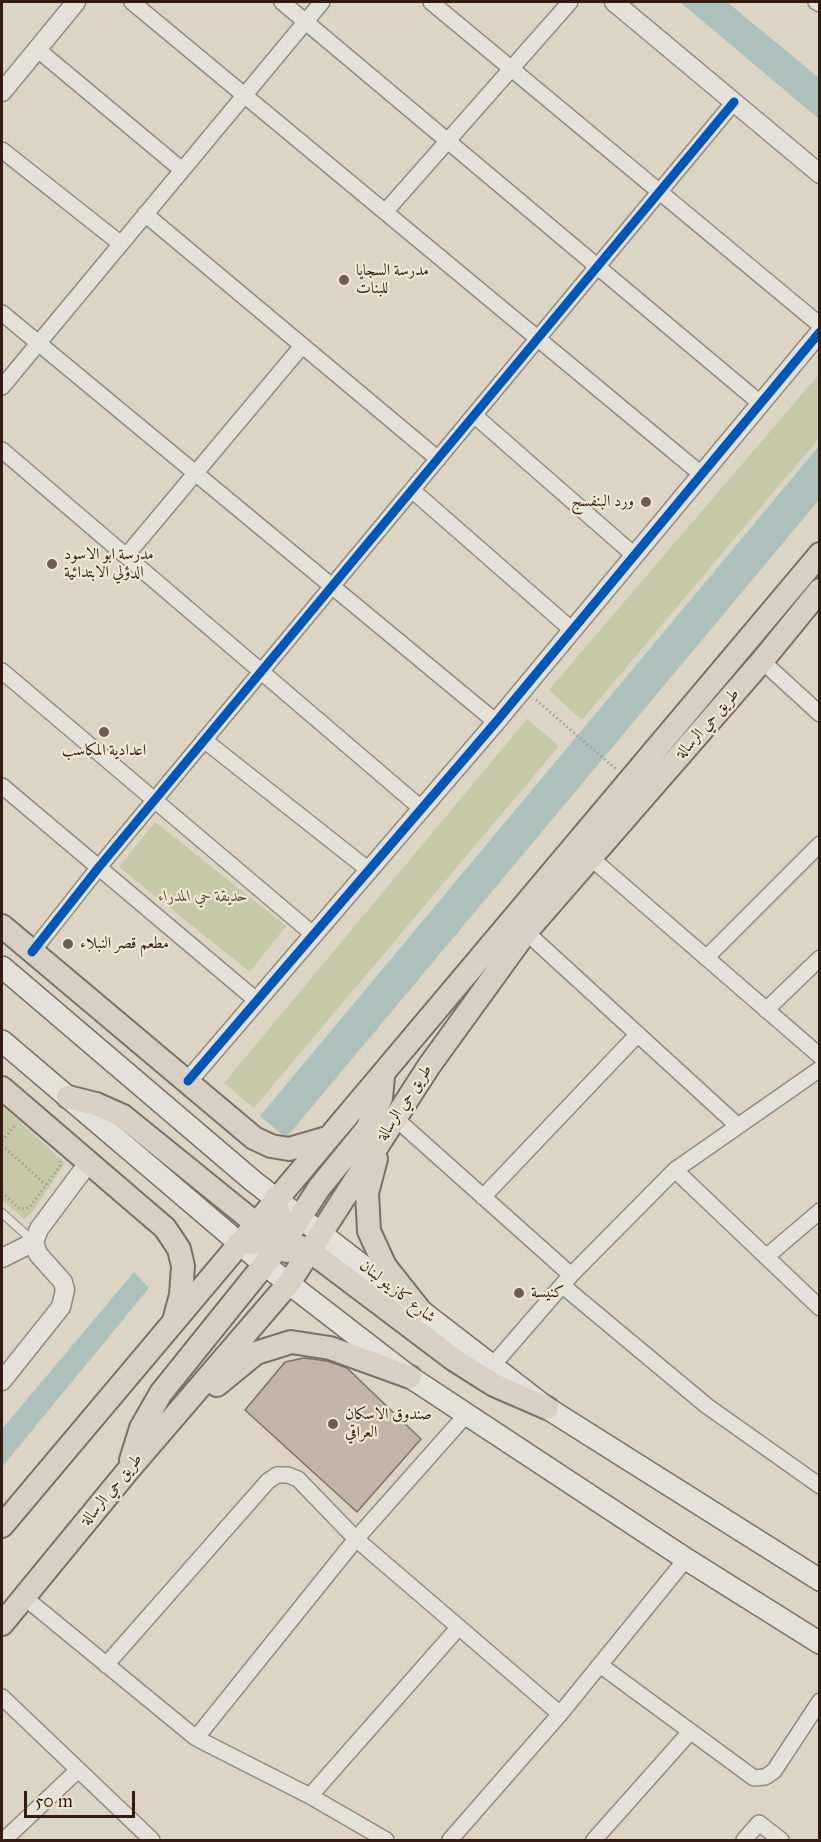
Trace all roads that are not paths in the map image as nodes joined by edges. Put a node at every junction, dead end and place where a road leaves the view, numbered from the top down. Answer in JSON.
{"nodes":[{"id":1,"x":76,"y":2,"type":"edge"},
{"id":2,"x":132,"y":2,"type":"edge"},
{"id":3,"x":282,"y":2,"type":"edge"},
{"id":4,"x":322,"y":2,"type":"edge"},
{"id":5,"x":431,"y":2,"type":"edge"},
{"id":6,"x":570,"y":2,"type":"edge"},
{"id":7,"x":614,"y":2,"type":"edge"},
{"id":8,"x":305,"y":21,"type":"junction"},
{"id":9,"x":37,"y":49,"type":"junction"},
{"id":10,"x":511,"y":68,"type":"junction"},
{"id":11,"x":2,"y":92,"type":"edge"},
{"id":12,"x":244,"y":95,"type":"junction"},
{"id":13,"x":734,"y":102,"type":"junction"},
{"id":14,"x":448,"y":141,"type":"junction"},
{"id":15,"x":2,"y":150,"type":"edge"},
{"id":16,"x":182,"y":170,"type":"junction"},
{"id":17,"x":819,"y":174,"type":"edge"},
{"id":18,"x":659,"y":191,"type":"junction"},
{"id":19,"x":385,"y":212,"type":"junction"},
{"id":20,"x":145,"y":214,"type":"junction"},
{"id":21,"x":121,"y":244,"type":"junction"},
{"id":22,"x":597,"y":266,"type":"junction"},
{"id":23,"x":2,"y":313,"type":"edge"},
{"id":24,"x":819,"y":325,"type":"edge"},
{"id":25,"x":819,"y":332,"type":"edge"},
{"id":26,"x":537,"y":338,"type":"junction"},
{"id":27,"x":38,"y":343,"type":"junction"},
{"id":28,"x":302,"y":346,"type":"junction"},
{"id":29,"x":2,"y":387,"type":"edge"},
{"id":30,"x":760,"y":403,"type":"junction"},
{"id":31,"x":474,"y":415,"type":"junction"},
{"id":32,"x":2,"y":450,"type":"edge"},
{"id":33,"x":438,"y":459,"type":"junction"},
{"id":34,"x":196,"y":474,"type":"junction"},
{"id":35,"x":701,"y":474,"type":"junction"},
{"id":36,"x":412,"y":490,"type":"junction"},
{"id":37,"x":819,"y":554,"type":"edge"},
{"id":38,"x":634,"y":555,"type":"junction"},
{"id":39,"x":126,"y":556,"type":"junction"},
{"id":40,"x":332,"y":586,"type":"junction"},
{"id":41,"x":819,"y":590,"type":"edge"},
{"id":42,"x":572,"y":630,"type":"junction"},
{"id":43,"x":762,"y":661,"type":"junction"},
{"id":44,"x":261,"y":672,"type":"junction"},
{"id":45,"x":2,"y":673,"type":"edge"},
{"id":46,"x":819,"y":714,"type":"edge"},
{"id":47,"x":496,"y":722,"type":"junction"},
{"id":48,"x":204,"y":740,"type":"junction"},
{"id":49,"x":2,"y":786,"type":"edge"},
{"id":50,"x":153,"y":802,"type":"junction"},
{"id":51,"x":422,"y":809,"type":"junction"},
{"id":52,"x":819,"y":844,"type":"edge"},
{"id":53,"x":591,"y":858,"type":"junction"},
{"id":54,"x":99,"y":867,"type":"junction"},
{"id":55,"x":370,"y":871,"type":"junction"},
{"id":56,"x":2,"y":926,"type":"edge"},
{"id":57,"x":526,"y":932,"type":"junction"},
{"id":58,"x":314,"y":935,"type":"junction"},
{"id":59,"x":32,"y":952,"type":"junction"},
{"id":60,"x":706,"y":958,"type":"junction"},
{"id":61,"x":819,"y":958,"type":"edge"},
{"id":62,"x":2,"y":967,"type":"edge"},
{"id":63,"x":256,"y":1000,"type":"junction"},
{"id":64,"x":766,"y":1010,"type":"junction"},
{"id":65,"x":638,"y":1034,"type":"junction"},
{"id":66,"x":2,"y":1041,"type":"edge"},
{"id":67,"x":819,"y":1056,"type":"edge"},
{"id":68,"x":819,"y":1069,"type":"edge"},
{"id":69,"x":384,"y":1075,"type":"junction"},
{"id":70,"x":188,"y":1081,"type":"junction"},
{"id":71,"x":2,"y":1088,"type":"edge"},
{"id":72,"x":68,"y":1097,"type":"junction"},
{"id":73,"x":738,"y":1126,"type":"junction"},
{"id":74,"x":389,"y":1127,"type":"junction"},
{"id":75,"x":331,"y":1136,"type":"junction"},
{"id":76,"x":89,"y":1162,"type":"junction"},
{"id":77,"x":675,"y":1170,"type":"junction"},
{"id":78,"x":483,"y":1197,"type":"junction"},
{"id":79,"x":275,"y":1198,"type":"junction"},
{"id":80,"x":819,"y":1211,"type":"edge"},
{"id":81,"x":2,"y":1213,"type":"edge"},
{"id":82,"x":255,"y":1223,"type":"junction"},
{"id":83,"x":287,"y":1233,"type":"junction"},
{"id":84,"x":34,"y":1242,"type":"junction"},
{"id":85,"x":315,"y":1242,"type":"junction"},
{"id":86,"x":239,"y":1243,"type":"junction"},
{"id":87,"x":766,"y":1257,"type":"junction"},
{"id":88,"x":2,"y":1258,"type":"edge"},
{"id":89,"x":266,"y":1265,"type":"junction"},
{"id":90,"x":567,"y":1281,"type":"junction"},
{"id":91,"x":289,"y":1283,"type":"junction"},
{"id":92,"x":819,"y":1308,"type":"edge"},
{"id":93,"x":418,"y":1309,"type":"junction"},
{"id":94,"x":173,"y":1325,"type":"junction"},
{"id":95,"x":493,"y":1365,"type":"junction"},
{"id":96,"x":410,"y":1377,"type":"junction"},
{"id":97,"x":2,"y":1381,"type":"edge"},
{"id":98,"x":547,"y":1408,"type":"junction"},
{"id":99,"x":178,"y":1411,"type":"junction"},
{"id":100,"x":465,"y":1416,"type":"junction"},
{"id":101,"x":130,"y":1467,"type":"junction"},
{"id":102,"x":819,"y":1486,"type":"edge"},
{"id":103,"x":2,"y":1526,"type":"edge"},
{"id":104,"x":357,"y":1539,"type":"junction"},
{"id":105,"x":686,"y":1559,"type":"junction"},
{"id":106,"x":819,"y":1580,"type":"edge"},
{"id":107,"x":24,"y":1597,"type":"junction"},
{"id":108,"x":2,"y":1624,"type":"edge"},
{"id":109,"x":459,"y":1627,"type":"junction"},
{"id":110,"x":819,"y":1643,"type":"edge"},
{"id":111,"x":106,"y":1665,"type":"junction"},
{"id":112,"x":600,"y":1665,"type":"junction"},
{"id":113,"x":2,"y":1697,"type":"edge"},
{"id":114,"x":819,"y":1701,"type":"edge"},
{"id":115,"x":560,"y":1714,"type":"junction"},
{"id":116,"x":690,"y":1732,"type":"junction"},
{"id":117,"x":196,"y":1738,"type":"junction"},
{"id":118,"x":78,"y":1770,"type":"junction"},
{"id":119,"x":310,"y":1796,"type":"junction"},
{"id":120,"x":12,"y":1838,"type":"edge"},
{"id":121,"x":152,"y":1840,"type":"edge"},
{"id":122,"x":386,"y":1840,"type":"edge"},
{"id":123,"x":450,"y":1840,"type":"edge"},
{"id":124,"x":594,"y":1840,"type":"edge"},
{"id":125,"x":744,"y":1840,"type":"edge"},
{"id":126,"x":781,"y":1840,"type":"edge"}],
"edges":[{"from":1,"to":9,"type":"street"},
{"from":2,"to":12,"type":"street"},
{"from":3,"to":8,"type":"street"},
{"from":4,"to":8,"type":"street"},
{"from":5,"to":10,"type":"street"},
{"from":6,"to":10,"type":"street"},
{"from":7,"to":13,"type":"street"},
{"from":8,"to":12,"type":"street"},
{"from":8,"to":14,"type":"street"},
{"from":9,"to":11,"type":"street"},
{"from":9,"to":16,"type":"street"},
{"from":10,"to":14,"type":"street"},
{"from":10,"to":18,"type":"street"},
{"from":12,"to":16,"type":"street"},
{"from":12,"to":19,"type":"street"},
{"from":13,"to":17,"type":"street"},
{"from":13,"to":18,"type":"street"},
{"from":14,"to":19,"type":"street"},
{"from":14,"to":22,"type":"street"},
{"from":15,"to":21,"type":"street"},
{"from":16,"to":20,"type":"street"},
{"from":18,"to":22,"type":"street"},
{"from":18,"to":24,"type":"street"},
{"from":19,"to":26,"type":"street"},
{"from":20,"to":21,"type":"street"},
{"from":20,"to":28,"type":"street"},
{"from":21,"to":27,"type":"street"},
{"from":22,"to":26,"type":"street"},
{"from":22,"to":30,"type":"street"},
{"from":23,"to":27,"type":"street"},
{"from":25,"to":30,"type":"street"},
{"from":26,"to":31,"type":"street"},
{"from":26,"to":35,"type":"street"},
{"from":27,"to":29,"type":"street"},
{"from":27,"to":34,"type":"street"},
{"from":28,"to":33,"type":"street"},
{"from":28,"to":34,"type":"street"},
{"from":30,"to":35,"type":"street"},
{"from":31,"to":33,"type":"street"},
{"from":31,"to":38,"type":"street"},
{"from":32,"to":39,"type":"street"},
{"from":33,"to":36,"type":"street"},
{"from":34,"to":39,"type":"street"},
{"from":34,"to":40,"type":"street"},
{"from":35,"to":38,"type":"street"},
{"from":36,"to":40,"type":"street"},
{"from":36,"to":42,"type":"street"},
{"from":37,"to":69,"type":"main road","name":"طريق حي الرسالة"},
{"from":38,"to":42,"type":"street"},
{"from":39,"to":44,"type":"street"},
{"from":40,"to":44,"type":"street"},
{"from":40,"to":47,"type":"street"},
{"from":41,"to":43,"type":"main road","name":"طريق حي الرسالة"},
{"from":42,"to":47,"type":"street"},
{"from":43,"to":46,"type":"street"},
{"from":43,"to":53,"type":"main road","name":"طريق حي الرسالة"},
{"from":44,"to":48,"type":"street"},
{"from":44,"to":51,"type":"street"},
{"from":45,"to":50,"type":"street"},
{"from":47,"to":51,"type":"street"},
{"from":48,"to":50,"type":"street"},
{"from":48,"to":55,"type":"street"},
{"from":49,"to":54,"type":"street"},
{"from":50,"to":54,"type":"street"},
{"from":50,"to":58,"type":"street"},
{"from":51,"to":55,"type":"street"},
{"from":52,"to":60,"type":"street"},
{"from":53,"to":57,"type":"main road","name":"طريق حي الرسالة"},
{"from":53,"to":60,"type":"street"},
{"from":54,"to":59,"type":"street"},
{"from":54,"to":63,"type":"street"},
{"from":55,"to":58,"type":"street"},
{"from":56,"to":59,"type":"main road"},
{"from":57,"to":65,"type":"street"},
{"from":57,"to":74,"type":"main road","name":"طريق حي الرسالة"},
{"from":58,"to":63,"type":"street"},
{"from":59,"to":70,"type":"main road"},
{"from":60,"to":64,"type":"street"},
{"from":61,"to":64,"type":"street"},
{"from":62,"to":79,"type":"main road"},
{"from":63,"to":70,"type":"street"},
{"from":64,"to":67,"type":"street"},
{"from":65,"to":73,"type":"street"},
{"from":65,"to":78,"type":"street"},
{"from":66,"to":72,"type":"main road"},
{"from":68,"to":73,"type":"street"},
{"from":69,"to":75,"type":"main road","name":"طريق حي الرسالة"},
{"from":69,"to":83,"type":"main road"},
{"from":70,"to":75,"type":"main road"},
{"from":71,"to":76,"type":"main road"},
{"from":72,"to":82,"type":"main road"},
{"from":72,"to":86,"type":"main road"},
{"from":73,"to":77,"type":"street"},
{"from":74,"to":78,"type":"street"},
{"from":74,"to":85,"type":"main road","name":"طريق حي الرسالة"},
{"from":74,"to":93,"type":"main road"},
{"from":75,"to":79,"type":"main road","name":"طريق حي الرسالة"},
{"from":76,"to":84,"type":"street"},
{"from":76,"to":94,"type":"main road"},
{"from":77,"to":87,"type":"street"},
{"from":77,"to":90,"type":"street"},
{"from":78,"to":90,"type":"street"},
{"from":79,"to":82,"type":"main road","name":"طريق حي الرسالة"},
{"from":79,"to":83,"type":"main road"},
{"from":80,"to":87,"type":"street"},
{"from":81,"to":84,"type":"lane"},
{"from":82,"to":83,"type":"main road"},
{"from":82,"to":86,"type":"main road","name":"طريق حي الرسالة"},
{"from":83,"to":85,"type":"main road"},
{"from":83,"to":86,"type":"main road"},
{"from":83,"to":89,"type":"main road"},
{"from":83,"to":91,"type":"main road"},
{"from":84,"to":88,"type":"street"},
{"from":84,"to":97,"type":"street"},
{"from":85,"to":91,"type":"main road","name":"طريق حي الرسالة"},
{"from":85,"to":93,"type":"main road","name":"شارع كازينو لبنان"},
{"from":85,"to":98,"type":"main road"},
{"from":86,"to":89,"type":"main road"},
{"from":86,"to":94,"type":"main road","name":"طريق حي الرسالة"},
{"from":87,"to":92,"type":"street"},
{"from":89,"to":91,"type":"main road"},
{"from":89,"to":101,"type":"main road"},
{"from":90,"to":95,"type":"street"},
{"from":90,"to":102,"type":"street"},
{"from":91,"to":96,"type":"main road"},
{"from":91,"to":99,"type":"main road","name":"طريق حي الرسالة"},
{"from":93,"to":95,"type":"main road","name":"شارع كازينو لبنان"},
{"from":94,"to":103,"type":"main road","name":"طريق حي الرسالة"},
{"from":95,"to":98,"type":"main road","name":"شارع كازينو لبنان"},
{"from":96,"to":99,"type":"main road"},
{"from":96,"to":100,"type":"main road"},
{"from":98,"to":106,"type":"main road","name":"شارع كازينو لبنان"},
{"from":99,"to":101,"type":"main road","name":"طريق حي الرسالة"},
{"from":100,"to":104,"type":"street"},
{"from":100,"to":105,"type":"main road"},
{"from":101,"to":107,"type":"main road","name":"طريق حي الرسالة"},
{"from":104,"to":109,"type":"street"},
{"from":104,"to":111,"type":"street"},
{"from":104,"to":117,"type":"street"},
{"from":105,"to":110,"type":"main road"},
{"from":105,"to":112,"type":"street"},
{"from":107,"to":108,"type":"main road","name":"طريق حي الرسالة"},
{"from":107,"to":111,"type":"street"},
{"from":109,"to":115,"type":"street"},
{"from":109,"to":119,"type":"street"},
{"from":111,"to":117,"type":"street"},
{"from":112,"to":115,"type":"street"},
{"from":112,"to":116,"type":"street"},
{"from":113,"to":118,"type":"street"},
{"from":114,"to":116,"type":"street"},
{"from":115,"to":123,"type":"street"},
{"from":116,"to":124,"type":"street"},
{"from":117,"to":119,"type":"street"},
{"from":118,"to":120,"type":"street"},
{"from":118,"to":121,"type":"street"},
{"from":119,"to":122,"type":"street"},
{"from":125,"to":126,"type":"street"}]}
